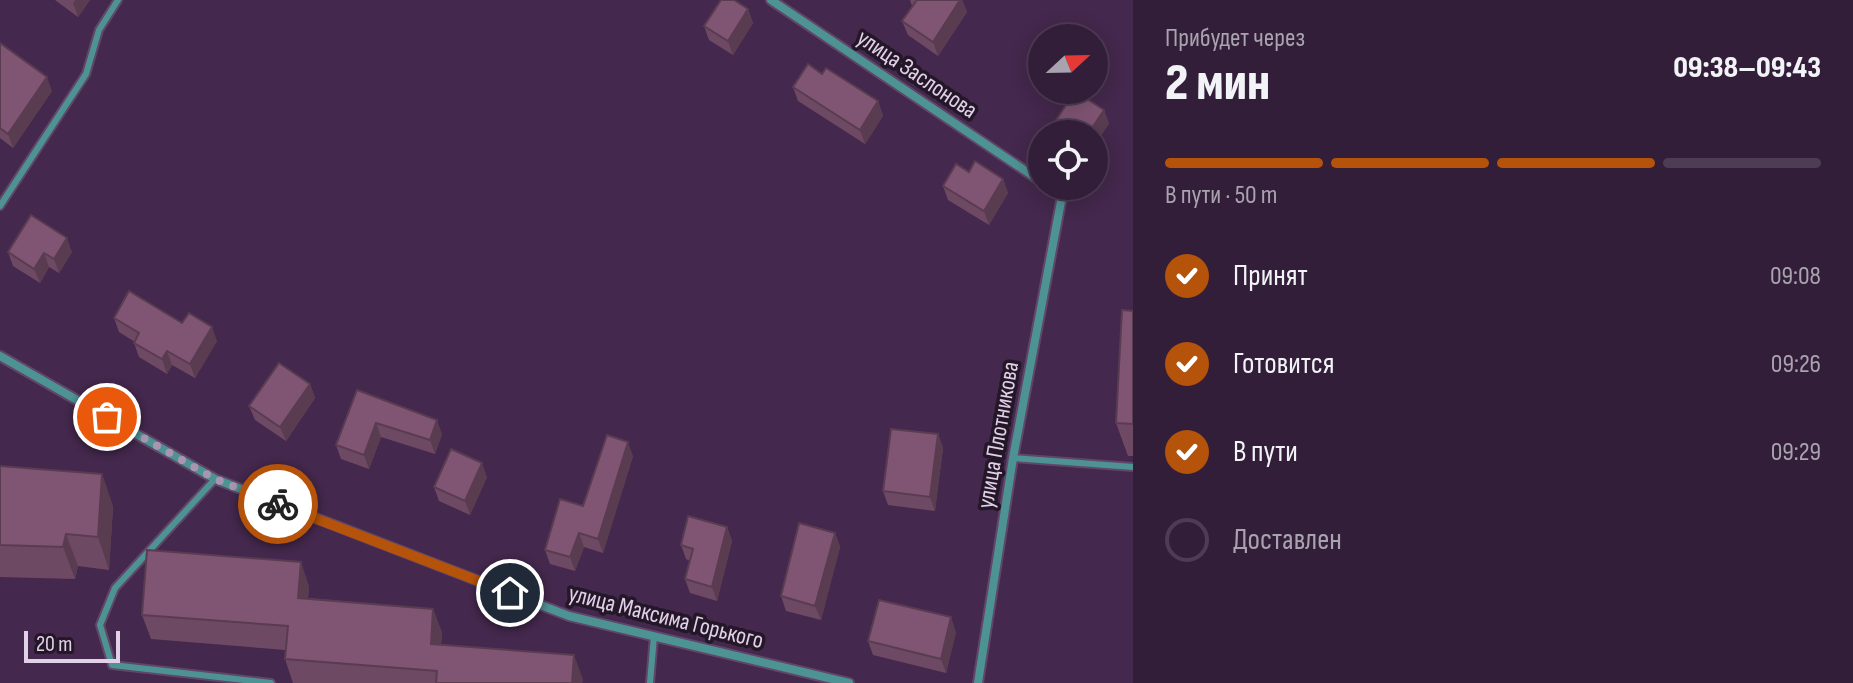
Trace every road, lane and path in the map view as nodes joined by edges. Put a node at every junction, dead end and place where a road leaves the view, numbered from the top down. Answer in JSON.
{"nodes":[{"id":1,"x":118,"y":0,"type":"edge"},
{"id":2,"x":771,"y":0,"type":"edge"},
{"id":3,"x":1028,"y":173,"type":"edge"},
{"id":4,"x":1061,"y":200,"type":"edge"},
{"id":5,"x":0,"y":206,"type":"edge"},
{"id":6,"x":0,"y":356,"type":"edge"},
{"id":7,"x":1013,"y":458,"type":"junction"},
{"id":8,"x":1133,"y":467,"type":"edge"},
{"id":9,"x":215,"y":479,"type":"junction"},
{"id":10,"x":654,"y":636,"type":"junction"},
{"id":11,"x":271,"y":683,"type":"edge"},
{"id":12,"x":650,"y":683,"type":"edge"},
{"id":13,"x":849,"y":683,"type":"edge"},
{"id":14,"x":978,"y":683,"type":"edge"}],
"edges":[{"from":1,"to":5,"type":"lane"},
{"from":2,"to":3,"type":"street","name":"улица Заслонова"},
{"from":4,"to":7,"type":"street","name":"улица Плотникова"},
{"from":6,"to":9,"type":"street","name":"улица Максима Горького"},
{"from":7,"to":8,"type":"lane"},
{"from":7,"to":14,"type":"street","name":"улица Плотникова"},
{"from":9,"to":10,"type":"street","name":"улица Максима Горького"},
{"from":9,"to":11,"type":"lane"},
{"from":10,"to":12,"type":"lane"},
{"from":10,"to":13,"type":"street","name":"улица Максима Горького"}]}
